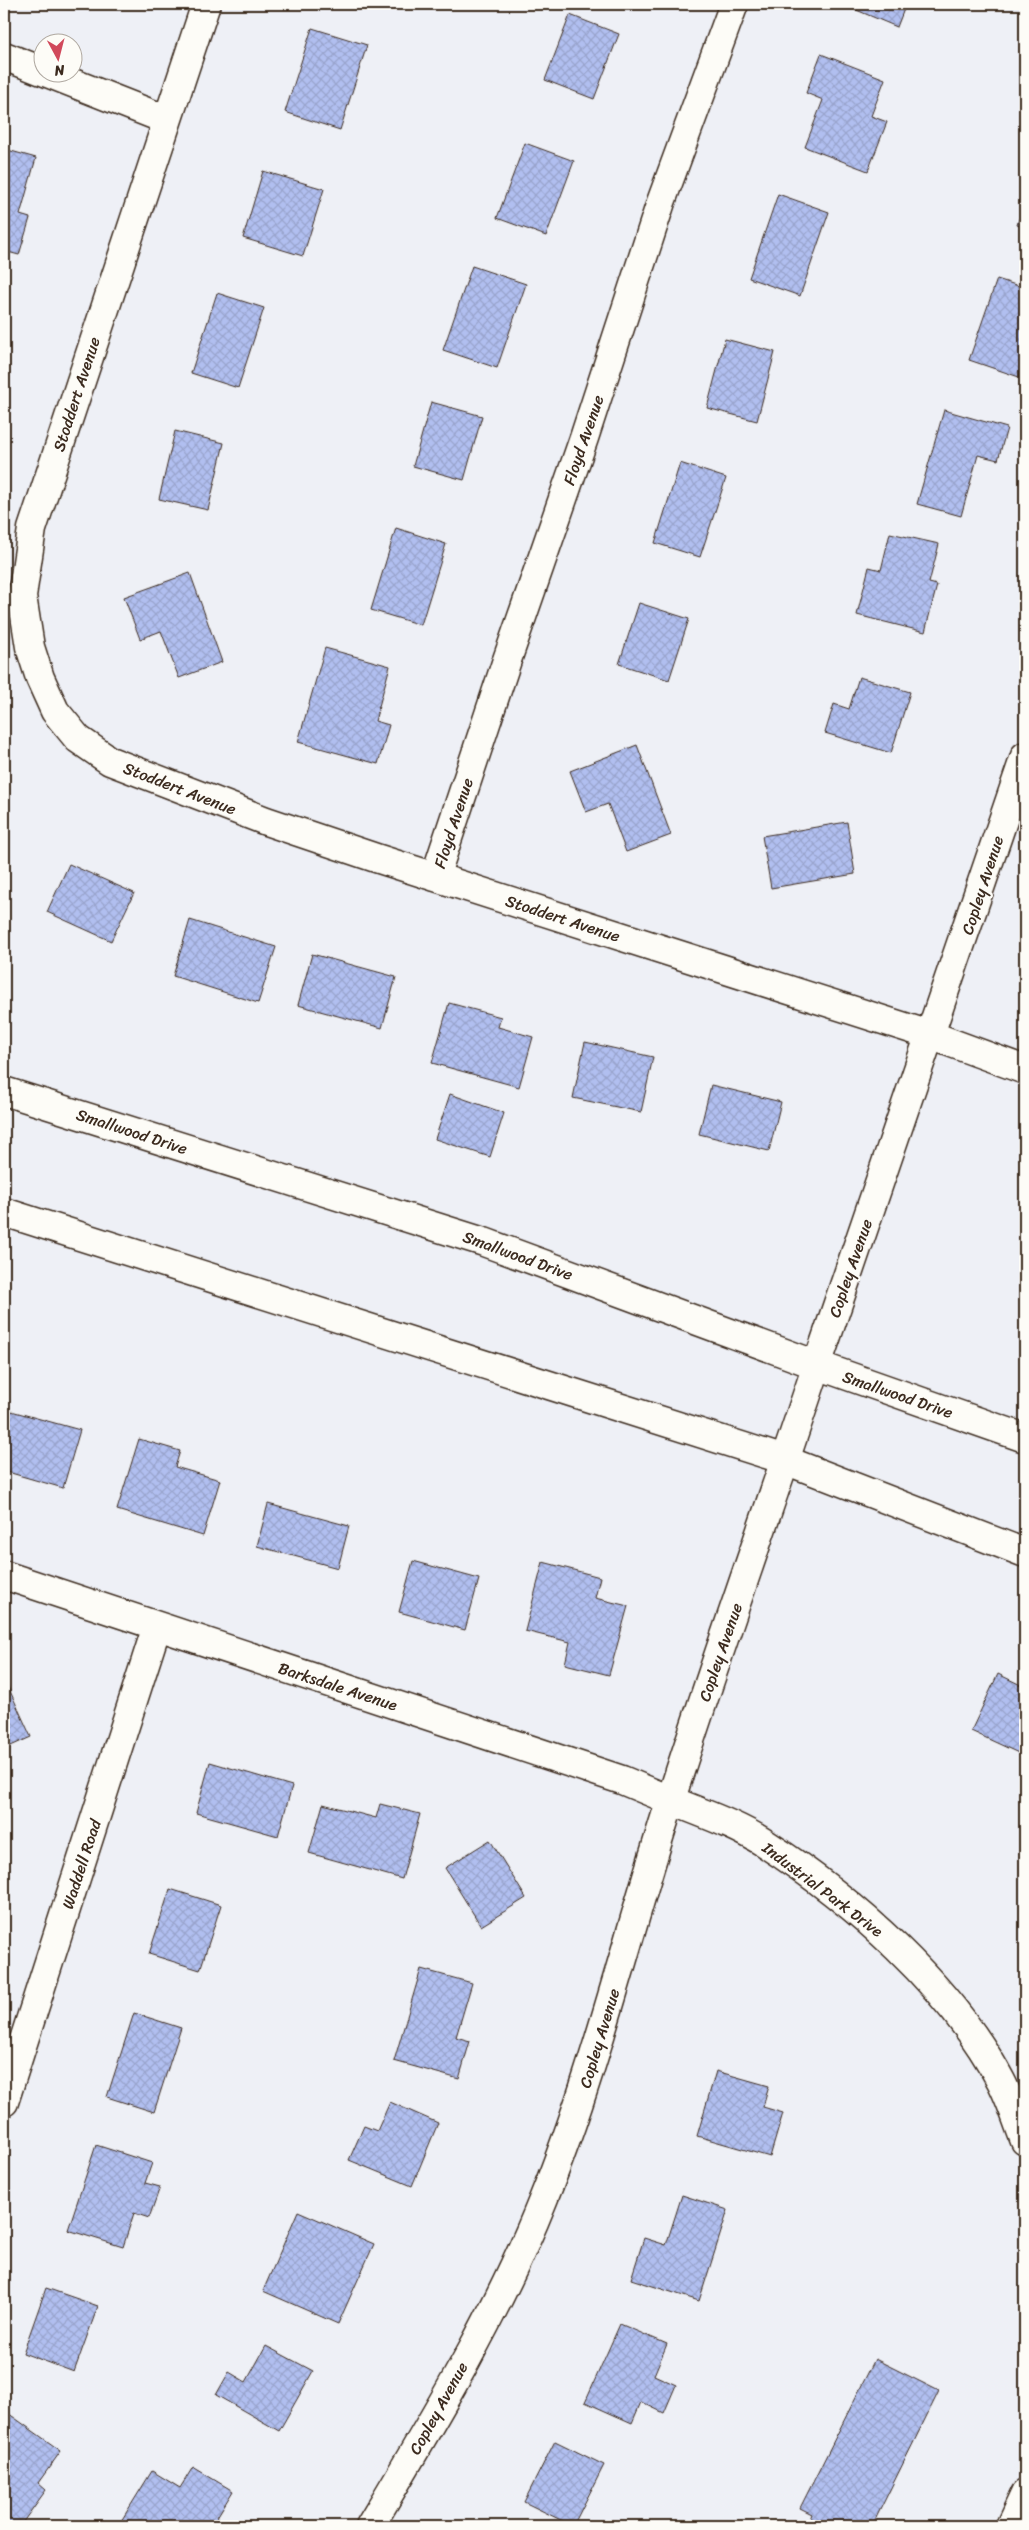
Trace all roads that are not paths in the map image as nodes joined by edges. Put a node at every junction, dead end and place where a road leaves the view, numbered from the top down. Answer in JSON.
{"nodes":[{"id":1,"x":206,"y":4,"type":"edge"},
{"id":2,"x":734,"y":4,"type":"edge"},
{"id":3,"x":4,"y":56,"type":"edge"},
{"id":4,"x":32,"y":67,"type":"edge"},
{"id":5,"x":70,"y":82,"type":"edge"},
{"id":6,"x":167,"y":120,"type":"junction"},
{"id":7,"x":1025,"y":756,"type":"edge"},
{"id":8,"x":435,"y":877,"type":"junction"},
{"id":9,"x":930,"y":1035,"type":"junction"},
{"id":10,"x":1025,"y":1070,"type":"edge"},
{"id":11,"x":4,"y":1091,"type":"edge"},
{"id":12,"x":4,"y":1212,"type":"edge"},
{"id":13,"x":817,"y":1365,"type":"junction"},
{"id":14,"x":1025,"y":1438,"type":"edge"},
{"id":15,"x":785,"y":1460,"type":"junction"},
{"id":16,"x":1025,"y":1553,"type":"edge"},
{"id":17,"x":4,"y":1575,"type":"edge"},
{"id":18,"x":157,"y":1626,"type":"junction"},
{"id":19,"x":670,"y":1800,"type":"junction"},
{"id":20,"x":4,"y":2102,"type":"edge"},
{"id":21,"x":1025,"y":2141,"type":"edge"},
{"id":22,"x":1025,"y":2494,"type":"edge"},
{"id":23,"x":370,"y":2526,"type":"edge"},
{"id":24,"x":1010,"y":2526,"type":"edge"}],
"edges":[{"from":1,"to":6,"type":"street","name":"Stoddert Avenue"},
{"from":2,"to":8,"type":"street","name":"Floyd Avenue"},
{"from":3,"to":4,"type":"street"},
{"from":5,"to":6,"type":"street"},
{"from":6,"to":8,"type":"street","name":"Stoddert Avenue"},
{"from":7,"to":9,"type":"street","name":"Copley Avenue"},
{"from":8,"to":9,"type":"street","name":"Stoddert Avenue"},
{"from":9,"to":10,"type":"street","name":"Stoddert Avenue"},
{"from":9,"to":13,"type":"street","name":"Copley Avenue"},
{"from":11,"to":13,"type":"street","name":"Smallwood Drive"},
{"from":12,"to":15,"type":"street"},
{"from":13,"to":14,"type":"street","name":"Smallwood Drive"},
{"from":13,"to":15,"type":"street","name":"Copley Avenue"},
{"from":15,"to":16,"type":"street"},
{"from":15,"to":19,"type":"street","name":"Copley Avenue"},
{"from":17,"to":18,"type":"street","name":"Barksdale Avenue"},
{"from":18,"to":19,"type":"street","name":"Barksdale Avenue"},
{"from":18,"to":20,"type":"street","name":"Waddell Road"},
{"from":19,"to":21,"type":"street","name":"Industrial Park Drive"},
{"from":19,"to":23,"type":"street","name":"Copley Avenue"},
{"from":22,"to":24,"type":"street"}]}
